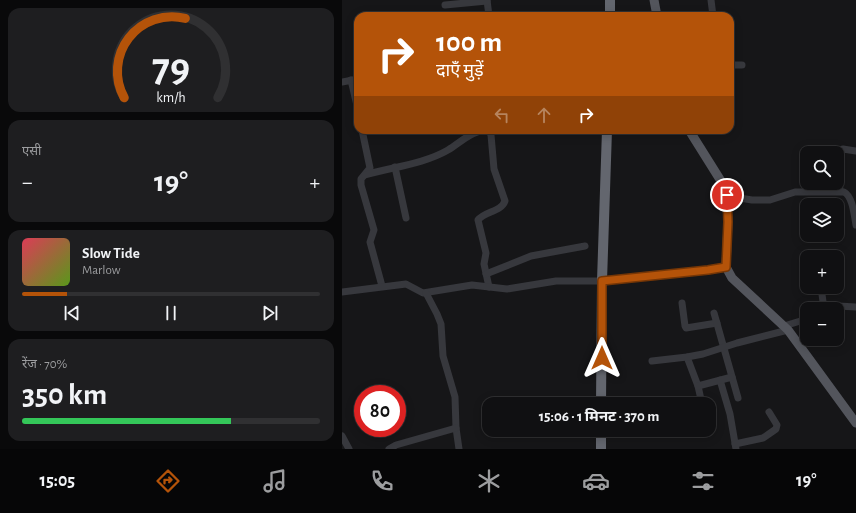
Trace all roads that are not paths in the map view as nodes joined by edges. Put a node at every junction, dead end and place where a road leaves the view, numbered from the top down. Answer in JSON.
{"nodes":[{"id":1,"x":610,"y":0,"type":"edge"},
{"id":2,"x":654,"y":0,"type":"edge"},
{"id":3,"x":711,"y":0,"type":"edge"},
{"id":4,"x":487,"y":1,"type":"edge"},
{"id":5,"x":462,"y":2,"type":"edge"},
{"id":6,"x":445,"y":5,"type":"dead end"},
{"id":7,"x":488,"y":12,"type":"edge"},
{"id":8,"x":610,"y":12,"type":"edge"},
{"id":9,"x":656,"y":12,"type":"edge"},
{"id":10,"x":712,"y":12,"type":"edge"},
{"id":11,"x":734,"y":65,"type":"edge"},
{"id":12,"x":742,"y":65,"type":"dead end"},
{"id":13,"x":354,"y":79,"type":"edge"},
{"id":14,"x":342,"y":82,"type":"edge"},
{"id":15,"x":363,"y":134,"type":"edge"},
{"id":16,"x":475,"y":134,"type":"edge"},
{"id":17,"x":490,"y":134,"type":"edge"},
{"id":18,"x":607,"y":134,"type":"edge"},
{"id":19,"x":691,"y":134,"type":"edge"},
{"id":20,"x":856,"y":151,"type":"edge"},
{"id":21,"x":395,"y":167,"type":"junction"},
{"id":22,"x":366,"y":175,"type":"junction"},
{"id":23,"x":840,"y":191,"type":"junction"},
{"id":24,"x":727,"y":194,"type":"junction"},
{"id":25,"x":406,"y":218,"type":"dead end"},
{"id":26,"x":856,"y":225,"type":"edge"},
{"id":27,"x":585,"y":246,"type":"dead end"},
{"id":28,"x":726,"y":267,"type":"junction"},
{"id":29,"x":486,"y":274,"type":"junction"},
{"id":30,"x":602,"y":281,"type":"junction"},
{"id":31,"x":382,"y":286,"type":"junction"},
{"id":32,"x":489,"y":287,"type":"junction"},
{"id":33,"x":342,"y":292,"type":"edge"},
{"id":34,"x":426,"y":293,"type":"junction"},
{"id":35,"x":682,"y":303,"type":"dead end"},
{"id":36,"x":844,"y":306,"type":"edge"},
{"id":37,"x":856,"y":306,"type":"edge"},
{"id":38,"x":714,"y":313,"type":"dead end"},
{"id":39,"x":800,"y":321,"type":"edge"},
{"id":40,"x":717,"y":323,"type":"junction"},
{"id":41,"x":786,"y":328,"type":"junction"},
{"id":42,"x":723,"y":348,"type":"junction"},
{"id":43,"x":687,"y":357,"type":"junction"},
{"id":44,"x":652,"y":361,"type":"dead end"},
{"id":45,"x":732,"y":377,"type":"junction"},
{"id":46,"x":720,"y":380,"type":"junction"},
{"id":47,"x":698,"y":386,"type":"junction"},
{"id":48,"x":601,"y":397,"type":"edge"},
{"id":49,"x":700,"y":397,"type":"edge"},
{"id":50,"x":738,"y":398,"type":"dead end"},
{"id":51,"x":769,"y":412,"type":"dead end"},
{"id":52,"x":856,"y":423,"type":"edge"},
{"id":53,"x":456,"y":428,"type":"junction"},
{"id":54,"x":342,"y":436,"type":"edge"},
{"id":55,"x":601,"y":437,"type":"edge"},
{"id":56,"x":736,"y":446,"type":"edge"},
{"id":57,"x":601,"y":448,"type":"edge"},
{"id":58,"x":349,"y":449,"type":"edge"},
{"id":59,"x":389,"y":449,"type":"edge"},
{"id":60,"x":459,"y":449,"type":"edge"}],
"edges":[{"from":1,"to":8,"type":"highway"},
{"from":2,"to":9,"type":"main road"},
{"from":3,"to":10,"type":"street"},
{"from":4,"to":5,"type":"street"},
{"from":4,"to":7,"type":"street"},
{"from":5,"to":6,"type":"street"},
{"from":11,"to":12,"type":"street"},
{"from":13,"to":14,"type":"street"},
{"from":15,"to":22,"type":"street"},
{"from":16,"to":21,"type":"street"},
{"from":17,"to":29,"type":"street"},
{"from":18,"to":30,"type":"highway"},
{"from":19,"to":24,"type":"main road"},
{"from":20,"to":23,"type":"street"},
{"from":21,"to":22,"type":"street"},
{"from":21,"to":25,"type":"street"},
{"from":22,"to":31,"type":"street"},
{"from":23,"to":24,"type":"street"},
{"from":23,"to":26,"type":"street"},
{"from":24,"to":28,"type":"main road"},
{"from":27,"to":29,"type":"street"},
{"from":28,"to":30,"type":"street"},
{"from":28,"to":41,"type":"main road"},
{"from":29,"to":32,"type":"street"},
{"from":30,"to":32,"type":"street"},
{"from":30,"to":48,"type":"highway"},
{"from":31,"to":33,"type":"street"},
{"from":31,"to":34,"type":"street"},
{"from":32,"to":34,"type":"street"},
{"from":34,"to":53,"type":"street"},
{"from":35,"to":40,"type":"street"},
{"from":36,"to":37,"type":"street"},
{"from":38,"to":40,"type":"street"},
{"from":39,"to":41,"type":"street"},
{"from":40,"to":42,"type":"street"},
{"from":41,"to":42,"type":"street"},
{"from":41,"to":52,"type":"main road"},
{"from":42,"to":43,"type":"street"},
{"from":42,"to":45,"type":"street"},
{"from":43,"to":44,"type":"street"},
{"from":43,"to":47,"type":"street"},
{"from":45,"to":46,"type":"street"},
{"from":45,"to":50,"type":"street"},
{"from":46,"to":47,"type":"street"},
{"from":46,"to":56,"type":"street"},
{"from":47,"to":49,"type":"street"},
{"from":51,"to":56,"type":"street"},
{"from":53,"to":59,"type":"street"},
{"from":53,"to":60,"type":"street"},
{"from":54,"to":58,"type":"street"},
{"from":55,"to":57,"type":"highway"}]}
